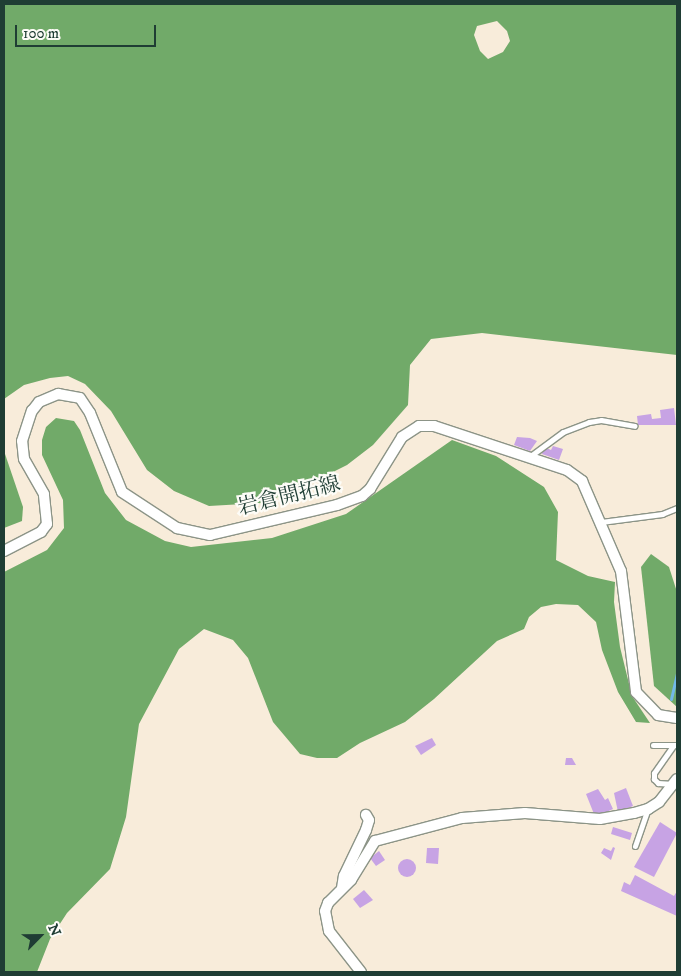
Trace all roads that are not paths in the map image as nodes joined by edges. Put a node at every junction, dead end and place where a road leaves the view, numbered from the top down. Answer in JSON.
{"nodes":[{"id":1,"x":634,"y":426,"type":"dead end"},
{"id":2,"x":529,"y":458,"type":"junction"},
{"id":3,"x":677,"y":508,"type":"edge"},
{"id":4,"x":601,"y":522,"type":"junction"},
{"id":5,"x":4,"y":551,"type":"edge"},
{"id":6,"x":677,"y":718,"type":"edge"},
{"id":7,"x":653,"y":745,"type":"dead end"},
{"id":8,"x":675,"y":746,"type":"edge"},
{"id":9,"x":676,"y":782,"type":"edge"},
{"id":10,"x":648,"y":809,"type":"junction"},
{"id":11,"x":366,"y":815,"type":"dead end"},
{"id":12,"x":635,"y":846,"type":"dead end"},
{"id":13,"x":342,"y":888,"type":"junction"},
{"id":14,"x":361,"y":972,"type":"edge"}],
"edges":[{"from":1,"to":2,"type":"lane"},
{"from":2,"to":4,"type":"street","name":"岩倉開拓線"},
{"from":2,"to":5,"type":"street","name":"岩倉開拓線"},
{"from":3,"to":4,"type":"lane"},
{"from":4,"to":6,"type":"street","name":"岩倉開拓線"},
{"from":7,"to":8,"type":"lane"},
{"from":8,"to":9,"type":"lane"},
{"from":9,"to":10,"type":"street"},
{"from":10,"to":12,"type":"lane"},
{"from":10,"to":13,"type":"street"},
{"from":11,"to":13,"type":"street"},
{"from":13,"to":14,"type":"street"}]}
